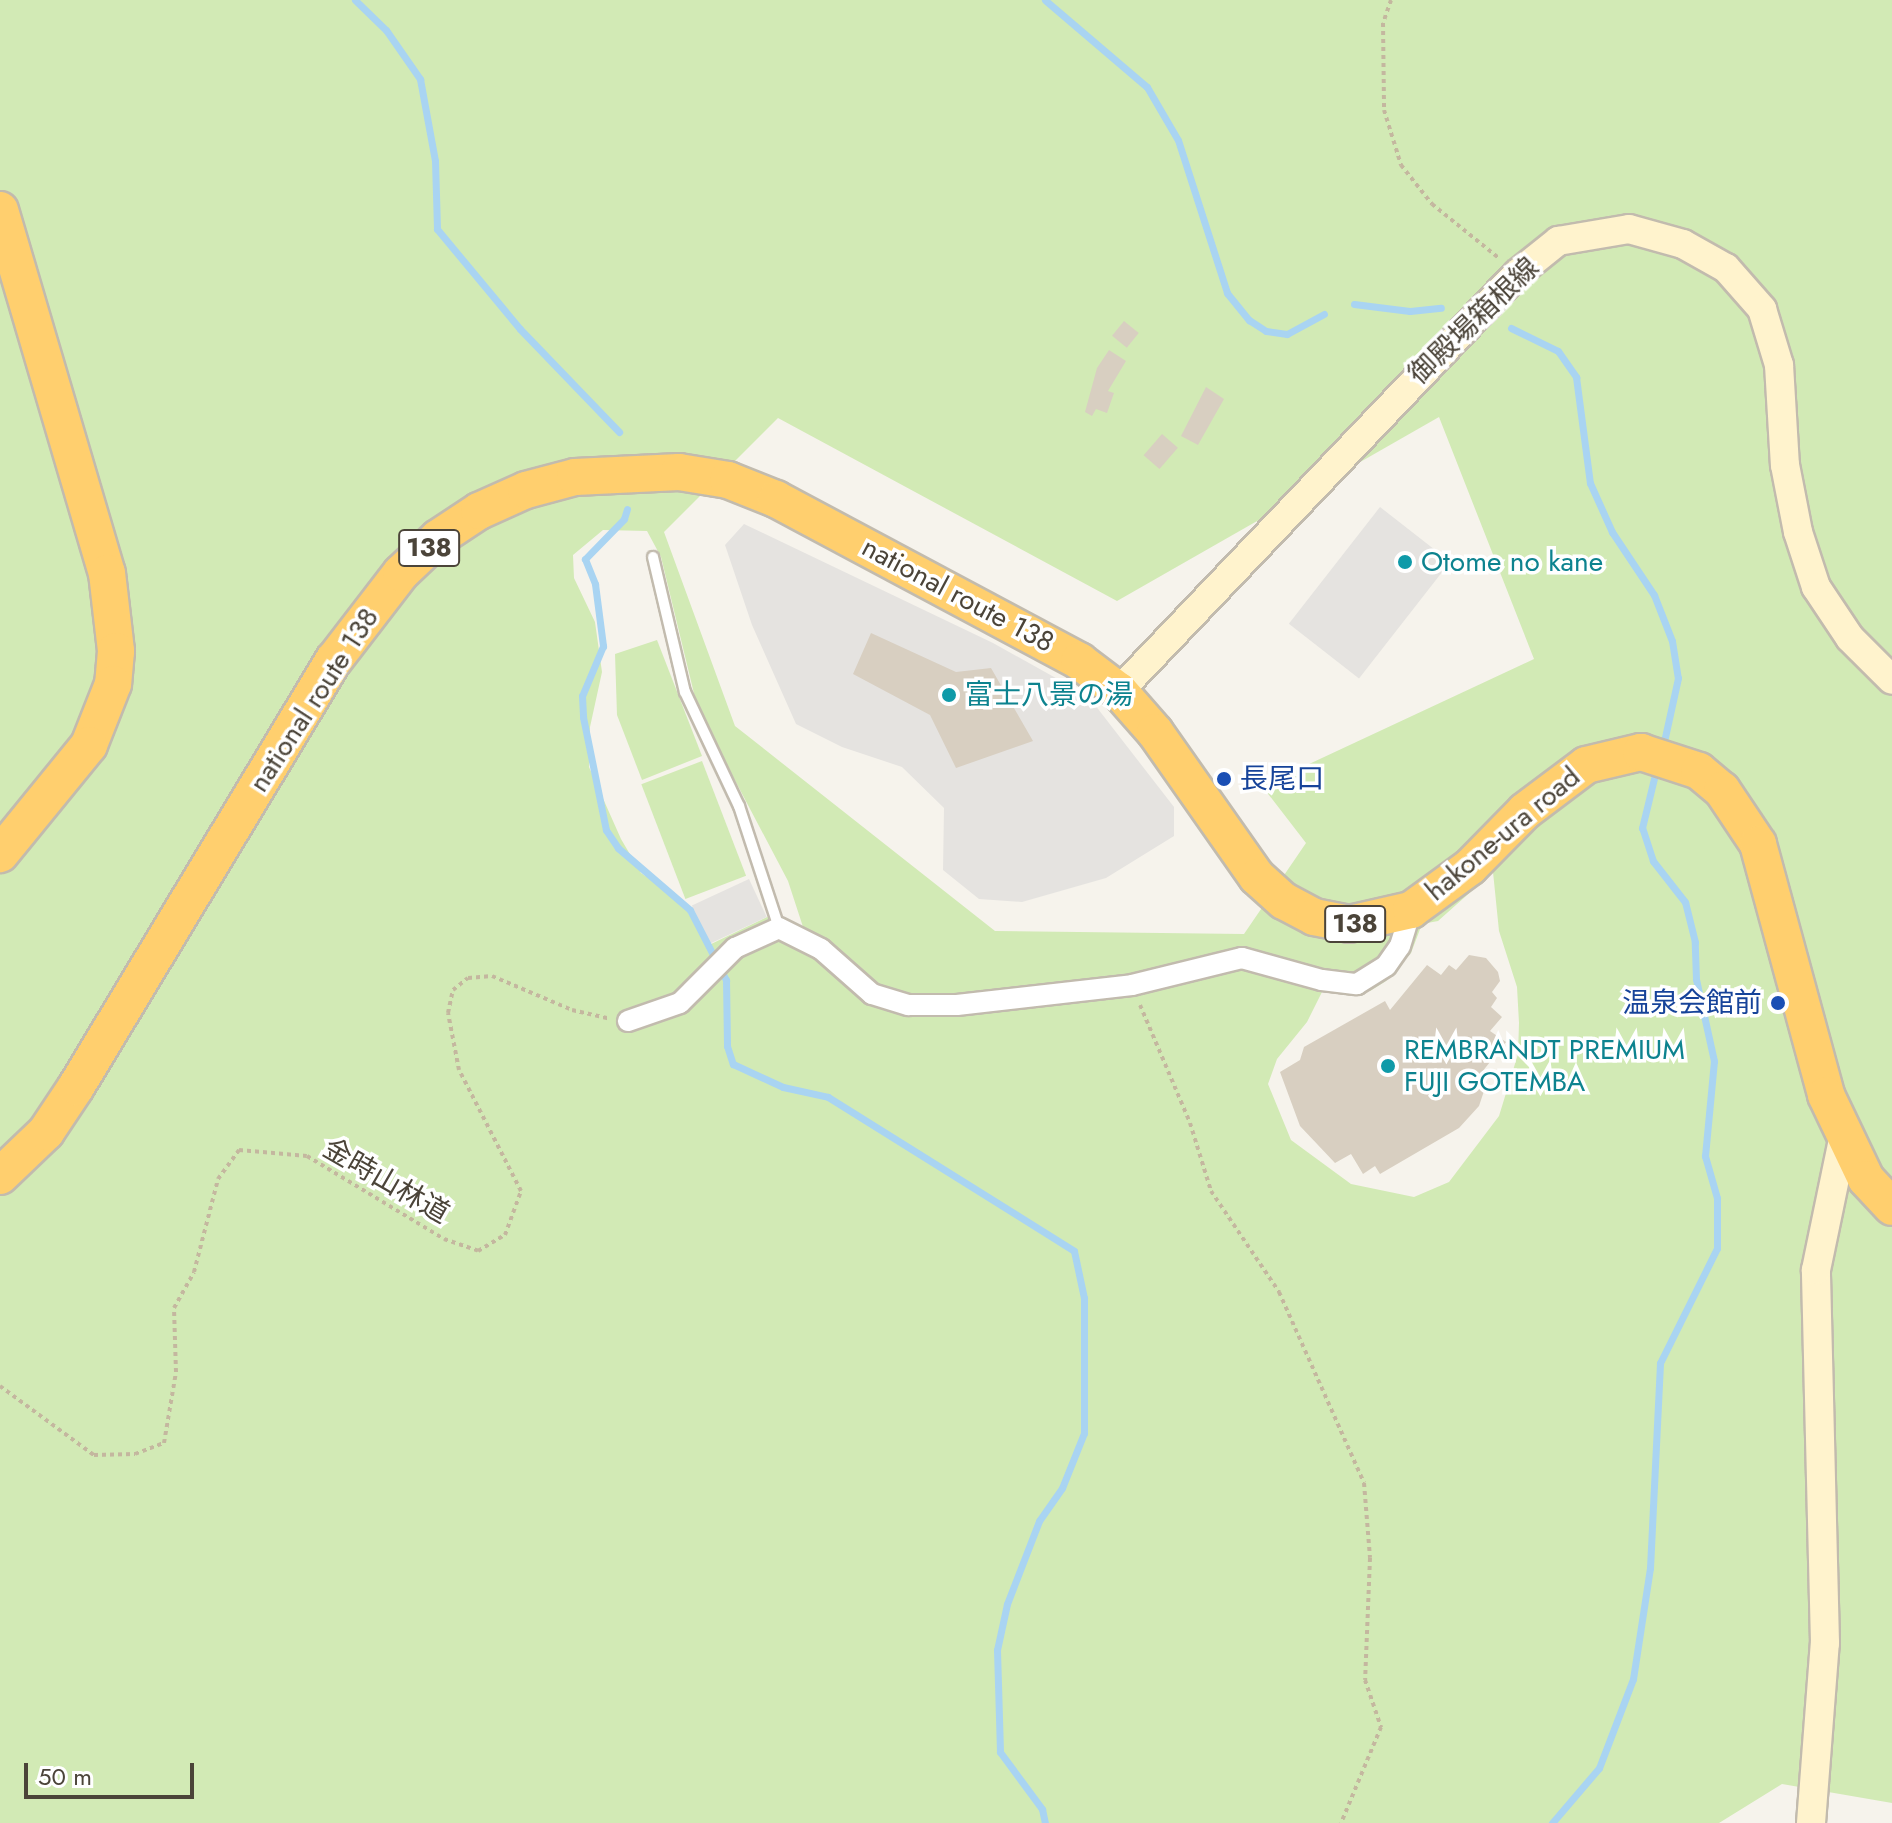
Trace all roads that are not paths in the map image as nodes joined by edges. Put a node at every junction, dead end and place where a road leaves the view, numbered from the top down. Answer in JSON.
{"nodes":[{"id":1,"x":0,"y":210,"type":"edge"},
{"id":2,"x":653,"y":557,"type":"dead end"},
{"id":3,"x":1892,"y":680,"type":"edge"},
{"id":4,"x":1119,"y":691,"type":"junction"},
{"id":5,"x":0,"y":854,"type":"edge"},
{"id":6,"x":1411,"y":910,"type":"junction"},
{"id":7,"x":779,"y":928,"type":"junction"},
{"id":8,"x":628,"y":1021,"type":"road end"},
{"id":9,"x":1843,"y":1140,"type":"junction"},
{"id":10,"x":0,"y":1176,"type":"edge"},
{"id":11,"x":1892,"y":1207,"type":"edge"},
{"id":12,"x":1811,"y":1823,"type":"edge"}],
"edges":[{"from":1,"to":5,"type":"highway"},
{"from":2,"to":7,"type":"lane"},
{"from":3,"to":4,"type":"main road","name":"御殿場箱根線"},
{"from":4,"to":6,"type":"highway","name":"hakone-ura road","number":"138"},
{"from":4,"to":10,"type":"highway","name":"national route 138","number":"138"},
{"from":6,"to":7,"type":"street"},
{"from":6,"to":9,"type":"highway","name":"hakone-ura road","number":"138"},
{"from":7,"to":8,"type":"street"},
{"from":9,"to":11,"type":"highway","name":"hakone-ura road","number":"138"},
{"from":9,"to":12,"type":"main road"}]}
